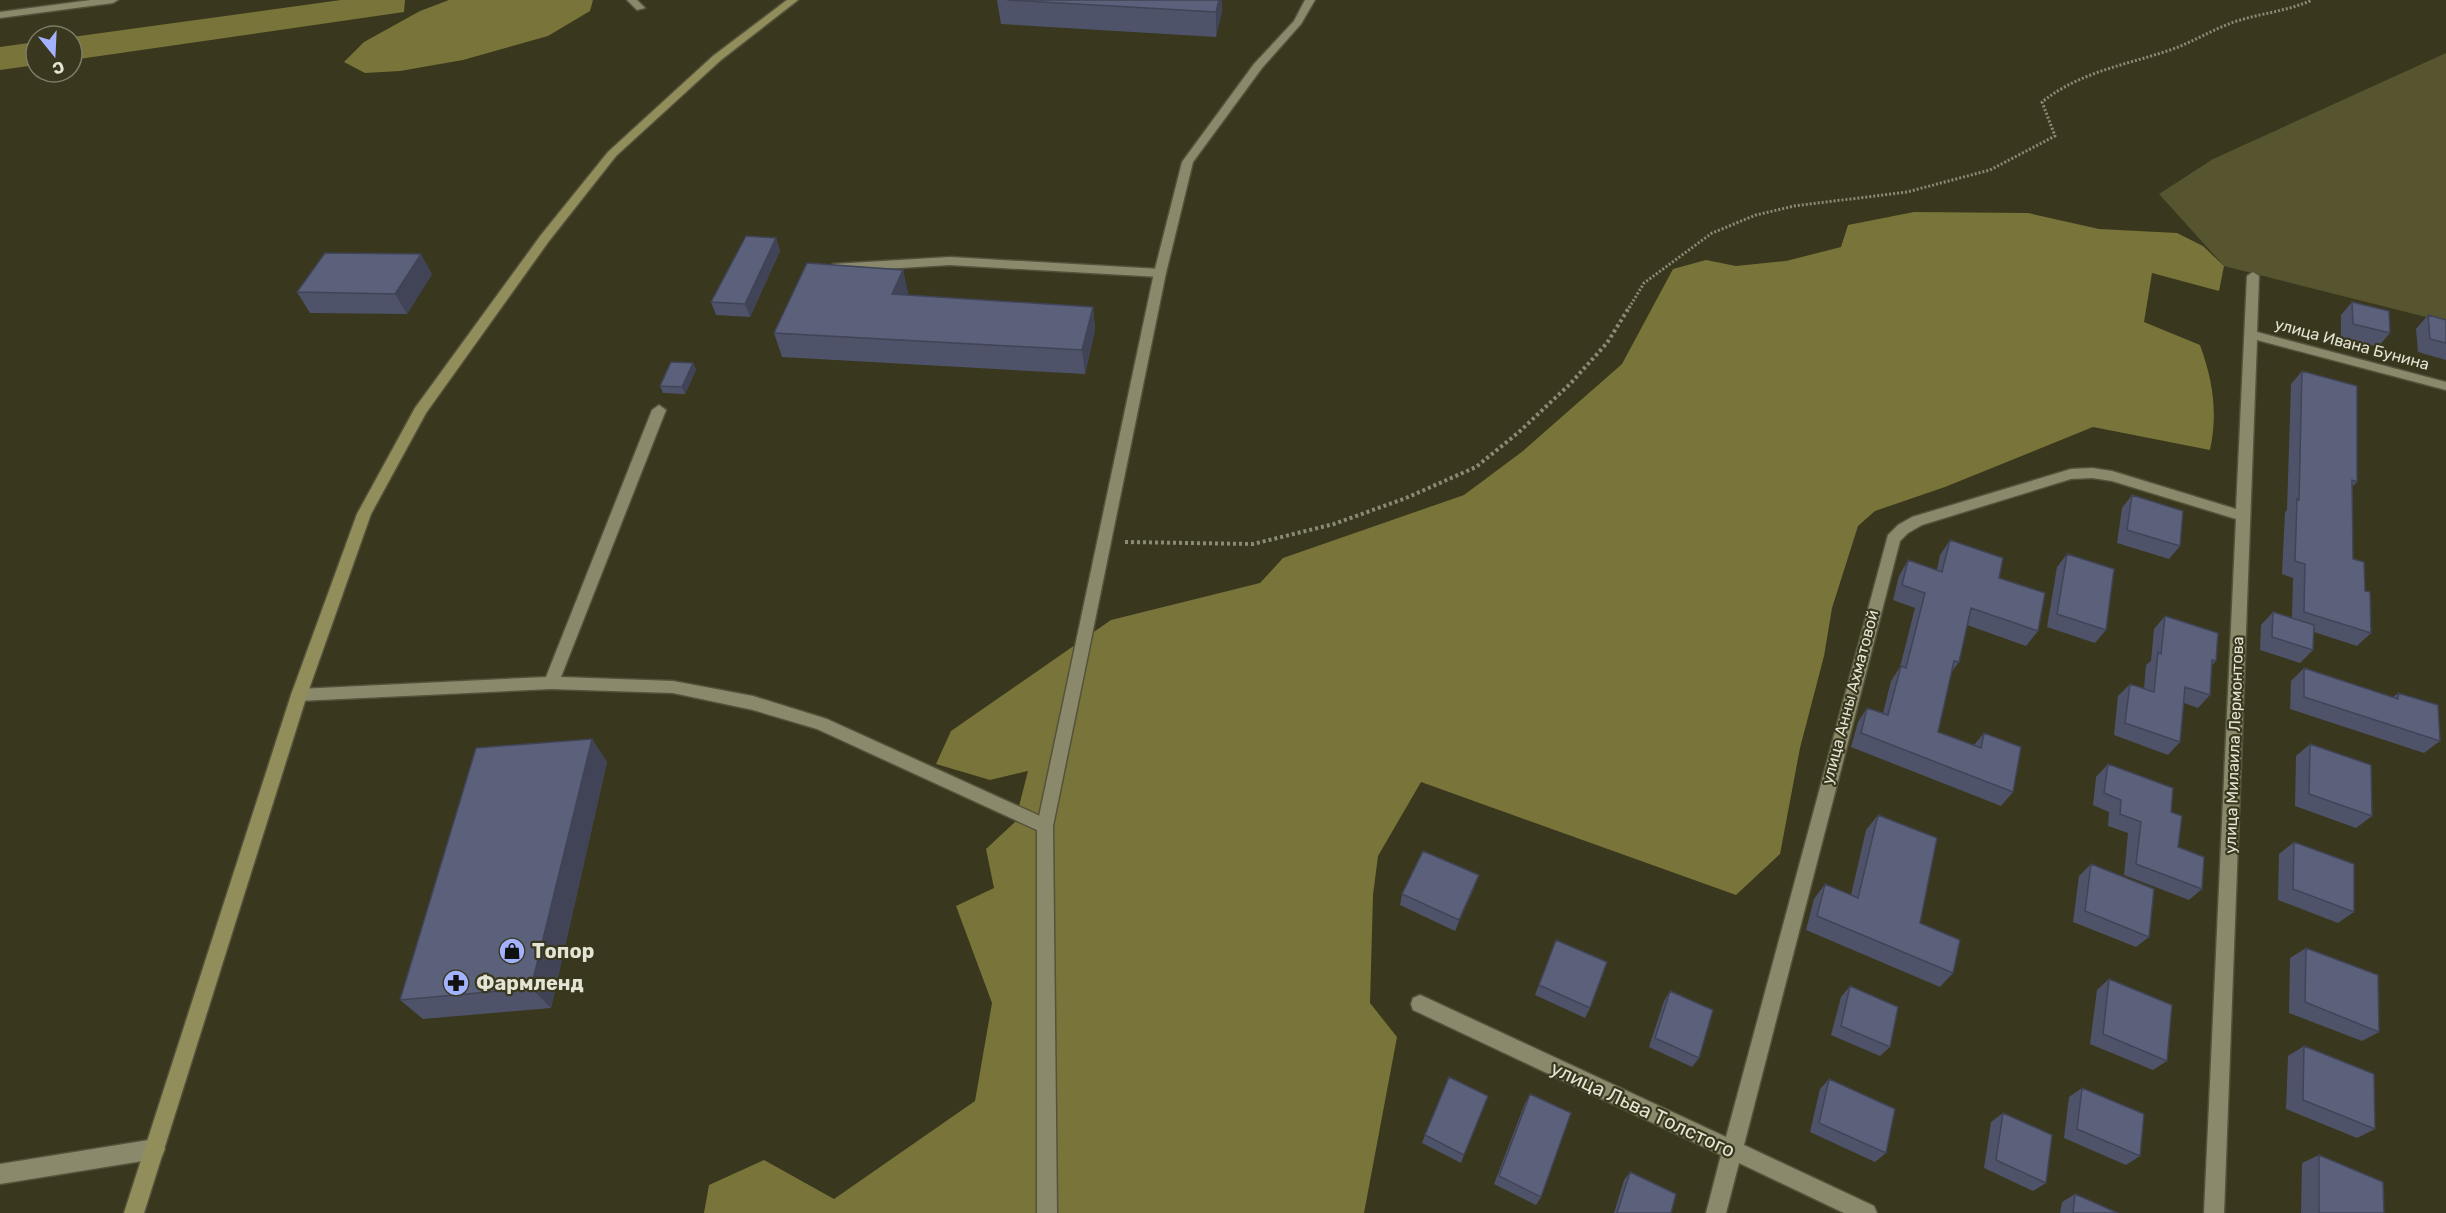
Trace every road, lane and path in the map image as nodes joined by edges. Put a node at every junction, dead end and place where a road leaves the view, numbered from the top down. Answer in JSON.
{"nodes":[{"id":1,"x":113,"y":0,"type":"edge"},
{"id":2,"x":793,"y":0,"type":"edge"},
{"id":3,"x":1310,"y":0,"type":"edge"},
{"id":4,"x":2312,"y":0,"type":"edge"},
{"id":5,"x":0,"y":15,"type":"edge"},
{"id":6,"x":821,"y":269,"type":"edge"},
{"id":7,"x":1160,"y":273,"type":"junction"},
{"id":8,"x":2253,"y":276,"type":"dead end"},
{"id":9,"x":2250,"y":334,"type":"junction"},
{"id":10,"x":2446,"y":386,"type":"edge"},
{"id":11,"x":659,"y":410,"type":"dead end"},
{"id":12,"x":2243,"y":516,"type":"junction"},
{"id":13,"x":1104,"y":542,"type":"junction"},
{"id":14,"x":551,"y":683,"type":"junction"},
{"id":15,"x":299,"y":695,"type":"junction"},
{"id":16,"x":1045,"y":826,"type":"junction"},
{"id":17,"x":1419,"y":1004,"type":"dead end"},
{"id":18,"x":155,"y":1149,"type":"junction"},
{"id":19,"x":1732,"y":1150,"type":"junction"},
{"id":20,"x":0,"y":1174,"type":"edge"},
{"id":21,"x":134,"y":1213,"type":"edge"},
{"id":22,"x":1047,"y":1213,"type":"edge"},
{"id":23,"x":1716,"y":1213,"type":"edge"},
{"id":24,"x":1866,"y":1213,"type":"edge"},
{"id":25,"x":2214,"y":1213,"type":"edge"}],
"edges":[{"from":1,"to":5,"type":"street"},
{"from":2,"to":15,"type":"main road"},
{"from":3,"to":7,"type":"street"},
{"from":4,"to":13,"type":"path"},
{"from":6,"to":7,"type":"street"},
{"from":7,"to":13,"type":"street"},
{"from":8,"to":9,"type":"street","name":"улица Милаила Лермонтова"},
{"from":9,"to":10,"type":"street","name":"улица Ивана Бунина"},
{"from":9,"to":12,"type":"street","name":"улица Милаила Лермонтова"},
{"from":11,"to":14,"type":"street"},
{"from":12,"to":19,"type":"street","name":"улица Анны Ахматовой"},
{"from":12,"to":25,"type":"street","name":"улица Милаила Лермонтова"},
{"from":13,"to":16,"type":"street"},
{"from":14,"to":15,"type":"street"},
{"from":14,"to":16,"type":"street"},
{"from":15,"to":18,"type":"main road"},
{"from":16,"to":22,"type":"street"},
{"from":17,"to":19,"type":"street","name":"улица Льва Толстого"},
{"from":18,"to":20,"type":"street"},
{"from":18,"to":21,"type":"main road"},
{"from":19,"to":23,"type":"street","name":"улица Анны Ахматовой"},
{"from":19,"to":24,"type":"street","name":"улица Льва Толстого"}]}
